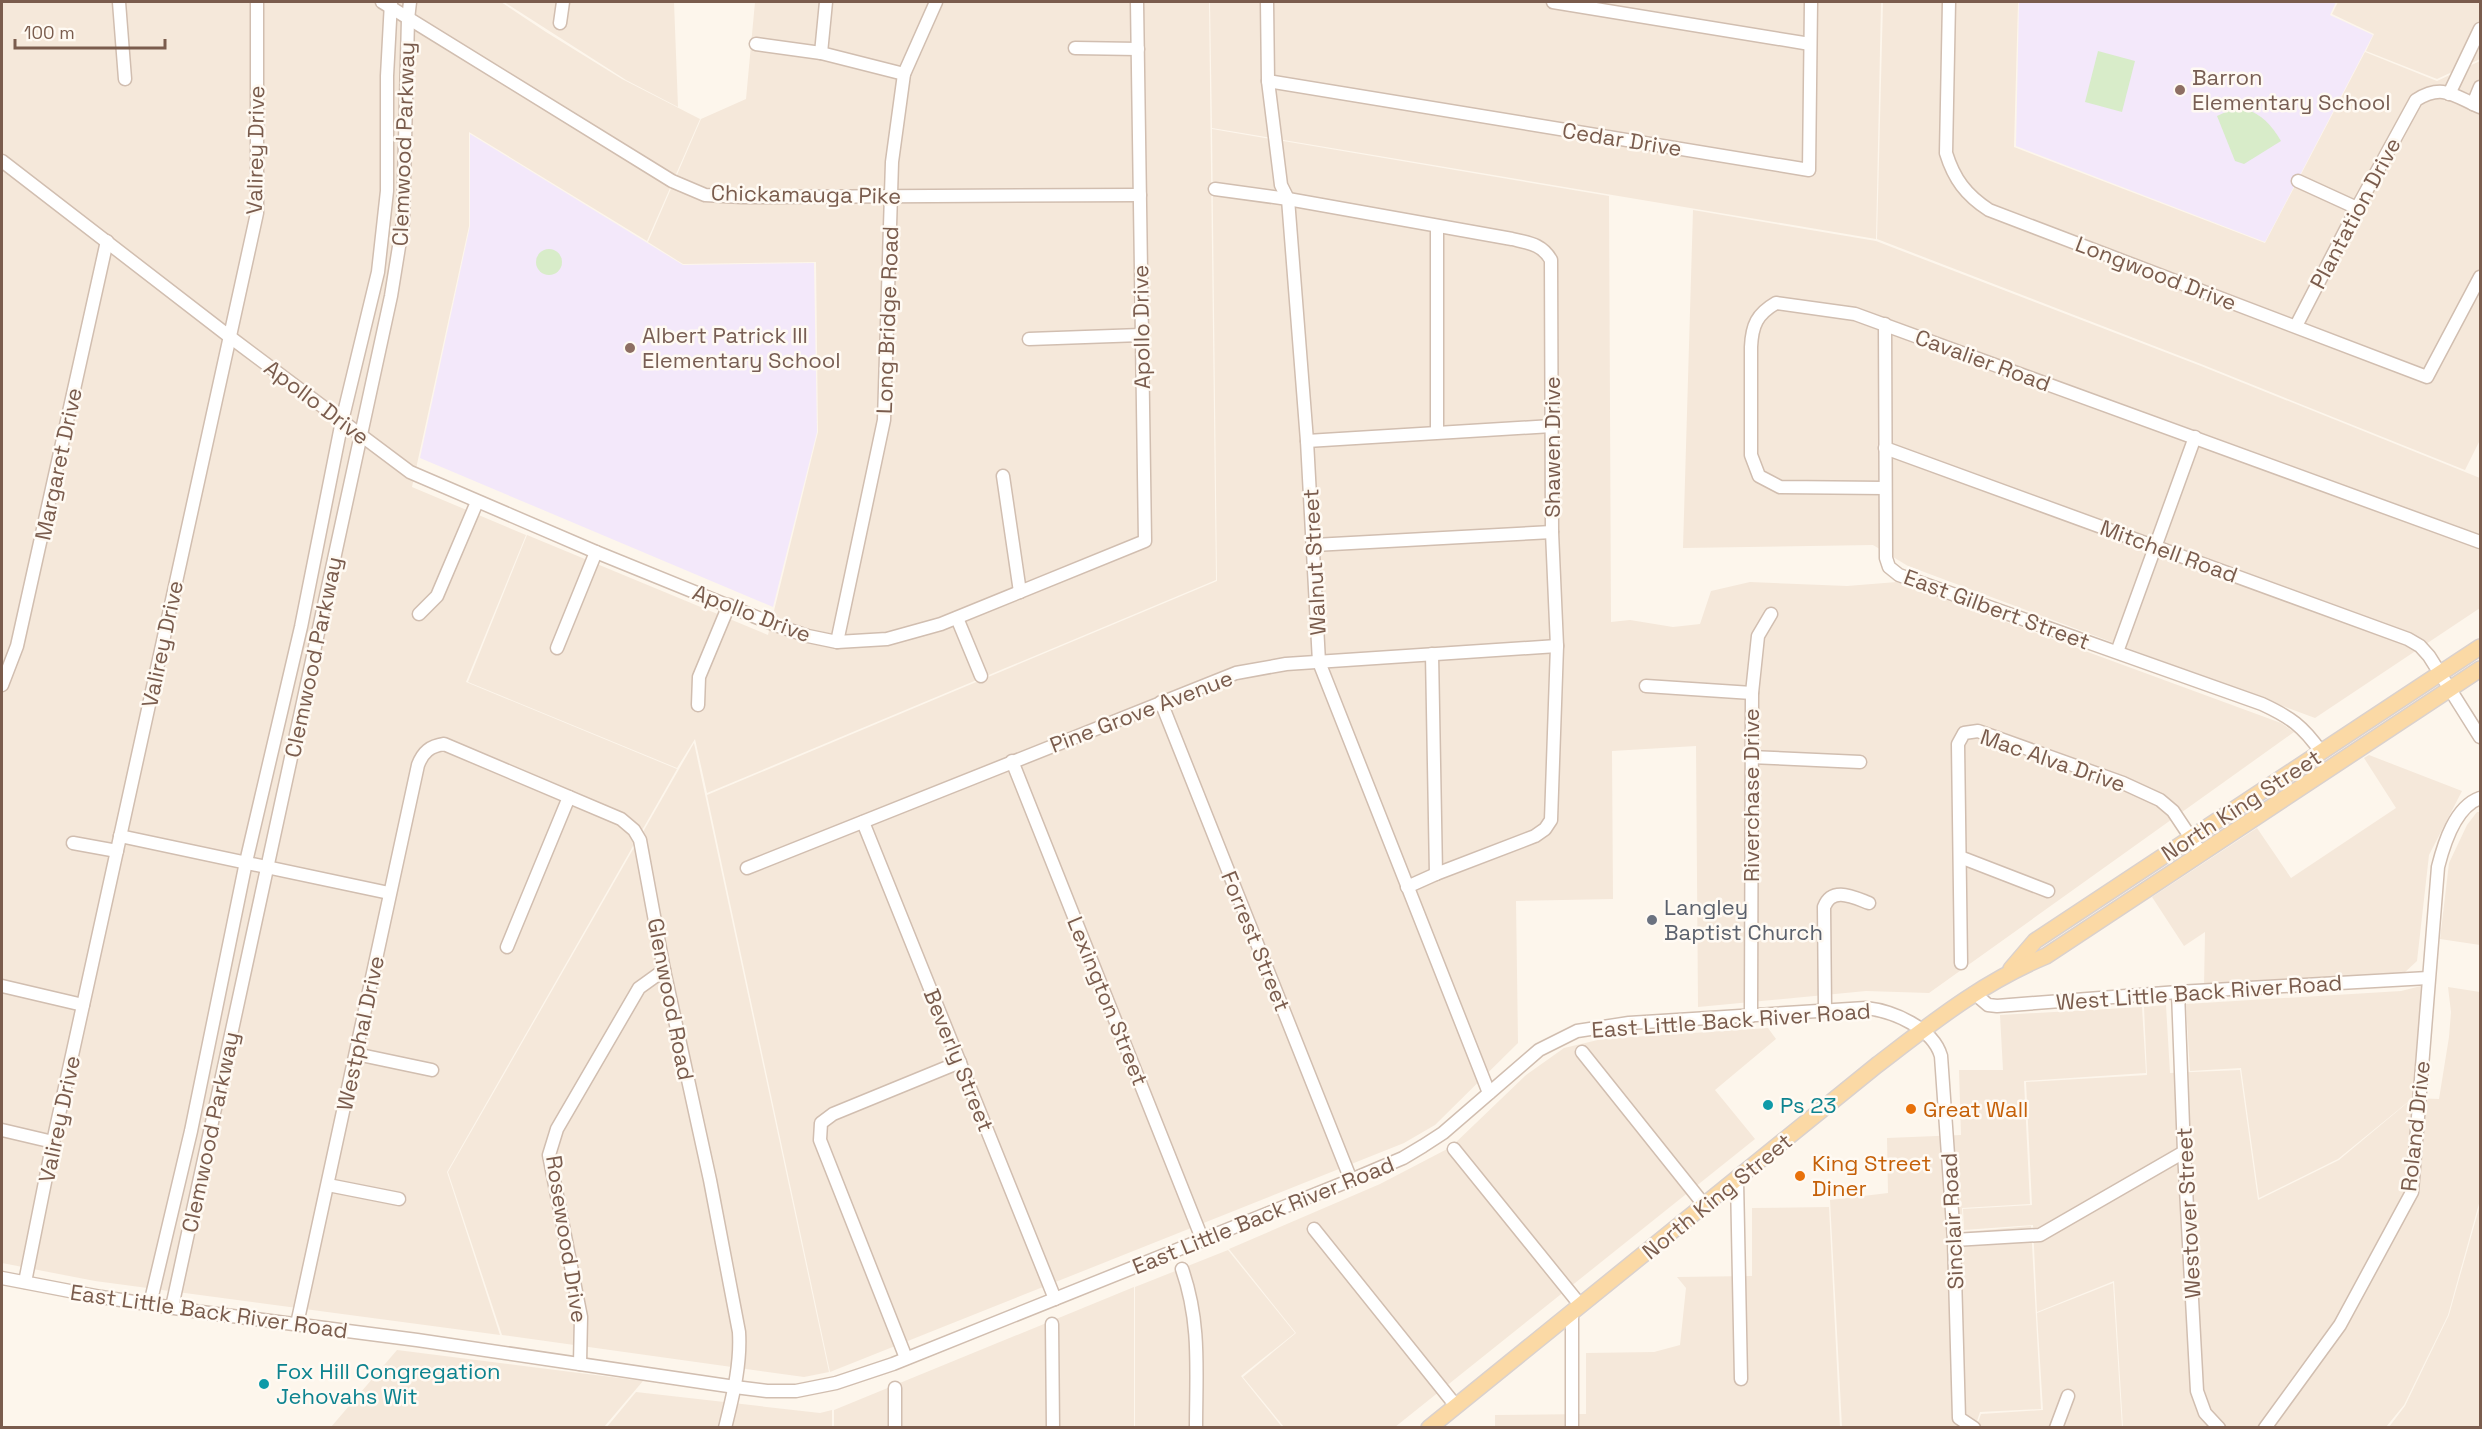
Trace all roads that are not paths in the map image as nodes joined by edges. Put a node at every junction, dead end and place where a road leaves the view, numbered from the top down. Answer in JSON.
{"nodes":[{"id":1,"x":118,"y":2,"type":"edge"},
{"id":2,"x":257,"y":2,"type":"edge"},
{"id":3,"x":410,"y":2,"type":"edge"},
{"id":4,"x":563,"y":2,"type":"edge"},
{"id":5,"x":826,"y":2,"type":"edge"},
{"id":6,"x":936,"y":2,"type":"edge"},
{"id":7,"x":1137,"y":2,"type":"edge"},
{"id":8,"x":1267,"y":2,"type":"edge"},
{"id":9,"x":1553,"y":2,"type":"edge"},
{"id":10,"x":1812,"y":2,"type":"edge"},
{"id":11,"x":1949,"y":2,"type":"edge"},
{"id":12,"x":388,"y":3,"type":"edge"},
{"id":13,"x":408,"y":19,"type":"junction"},
{"id":14,"x":560,"y":23,"type":"dead end"},
{"id":15,"x":2481,"y":29,"type":"edge"},
{"id":16,"x":756,"y":44,"type":"dead end"},
{"id":17,"x":1810,"y":44,"type":"junction"},
{"id":18,"x":1075,"y":48,"type":"dead end"},
{"id":19,"x":1138,"y":49,"type":"junction"},
{"id":20,"x":822,"y":53,"type":"junction"},
{"id":21,"x":904,"y":74,"type":"junction"},
{"id":22,"x":125,"y":80,"type":"dead end"},
{"id":23,"x":1268,"y":81,"type":"junction"},
{"id":24,"x":2481,"y":87,"type":"edge"},
{"id":25,"x":2448,"y":94,"type":"junction"},
{"id":26,"x":2476,"y":106,"type":"edge"},
{"id":27,"x":2,"y":160,"type":"edge"},
{"id":28,"x":2298,"y":181,"type":"dead end"},
{"id":29,"x":1215,"y":189,"type":"dead end"},
{"id":30,"x":892,"y":195,"type":"junction"},
{"id":31,"x":1140,"y":195,"type":"junction"},
{"id":32,"x":1288,"y":199,"type":"junction"},
{"id":33,"x":2356,"y":208,"type":"junction"},
{"id":34,"x":1437,"y":226,"type":"junction"},
{"id":35,"x":107,"y":241,"type":"junction"},
{"id":36,"x":2481,"y":277,"type":"edge"},
{"id":37,"x":1885,"y":324,"type":"junction"},
{"id":38,"x":2296,"y":326,"type":"junction"},
{"id":39,"x":1141,"y":335,"type":"junction"},
{"id":40,"x":230,"y":337,"type":"junction"},
{"id":41,"x":1029,"y":339,"type":"dead end"},
{"id":42,"x":342,"y":421,"type":"junction"},
{"id":43,"x":1552,"y":426,"type":"junction"},
{"id":44,"x":1437,"y":432,"type":"junction"},
{"id":45,"x":360,"y":435,"type":"junction"},
{"id":46,"x":2195,"y":437,"type":"junction"},
{"id":47,"x":1307,"y":441,"type":"junction"},
{"id":48,"x":1886,"y":448,"type":"junction"},
{"id":49,"x":1003,"y":476,"type":"dead end"},
{"id":50,"x":1885,"y":488,"type":"junction"},
{"id":51,"x":477,"y":502,"type":"junction"},
{"id":52,"x":1552,"y":532,"type":"junction"},
{"id":53,"x":2481,"y":542,"type":"edge"},
{"id":54,"x":1314,"y":546,"type":"junction"},
{"id":55,"x":2156,"y":546,"type":"junction"},
{"id":56,"x":596,"y":552,"type":"junction"},
{"id":57,"x":1020,"y":592,"type":"junction"},
{"id":58,"x":729,"y":605,"type":"junction"},
{"id":59,"x":419,"y":614,"type":"dead end"},
{"id":60,"x":1771,"y":614,"type":"dead end"},
{"id":61,"x":957,"y":618,"type":"junction"},
{"id":62,"x":837,"y":642,"type":"junction"},
{"id":63,"x":1557,"y":646,"type":"junction"},
{"id":64,"x":2481,"y":647,"type":"edge"},
{"id":65,"x":557,"y":648,"type":"dead end"},
{"id":66,"x":2117,"y":652,"type":"junction"},
{"id":67,"x":1432,"y":654,"type":"junction"},
{"id":68,"x":1318,"y":662,"type":"junction"},
{"id":69,"x":2481,"y":669,"type":"edge"},
{"id":70,"x":5,"y":672,"type":"edge"},
{"id":71,"x":2440,"y":673,"type":"junction"},
{"id":72,"x":981,"y":676,"type":"dead end"},
{"id":73,"x":2,"y":685,"type":"edge"},
{"id":74,"x":1646,"y":686,"type":"dead end"},
{"id":75,"x":2451,"y":689,"type":"junction"},
{"id":76,"x":1752,"y":693,"type":"junction"},
{"id":77,"x":1161,"y":702,"type":"junction"},
{"id":78,"x":698,"y":705,"type":"dead end"},
{"id":79,"x":2481,"y":737,"type":"edge"},
{"id":80,"x":430,"y":747,"type":"joint"},
{"id":81,"x":2321,"y":752,"type":"junction"},
{"id":82,"x":1750,"y":757,"type":"junction"},
{"id":83,"x":1012,"y":761,"type":"junction"},
{"id":84,"x":1860,"y":762,"type":"dead end"},
{"id":85,"x":569,"y":797,"type":"junction"},
{"id":86,"x":2481,"y":798,"type":"edge"},
{"id":87,"x":863,"y":822,"type":"junction"},
{"id":88,"x":120,"y":836,"type":"junction"},
{"id":89,"x":2192,"y":837,"type":"junction"},
{"id":90,"x":72,"y":843,"type":"dead end"},
{"id":91,"x":117,"y":851,"type":"junction"},
{"id":92,"x":2202,"y":853,"type":"junction"},
{"id":93,"x":1960,"y":857,"type":"junction"},
{"id":94,"x":246,"y":862,"type":"junction"},
{"id":95,"x":266,"y":866,"type":"junction"},
{"id":96,"x":747,"y":868,"type":"dead end"},
{"id":97,"x":1436,"y":874,"type":"junction"},
{"id":98,"x":1407,"y":887,"type":"junction"},
{"id":99,"x":2048,"y":891,"type":"dead end"},
{"id":100,"x":389,"y":893,"type":"junction"},
{"id":101,"x":1869,"y":903,"type":"dead end"},
{"id":102,"x":507,"y":947,"type":"dead end"},
{"id":103,"x":1961,"y":963,"type":"dead end"},
{"id":104,"x":664,"y":970,"type":"junction"},
{"id":105,"x":2009,"y":971,"type":"junction"},
{"id":106,"x":2428,"y":978,"type":"junction"},
{"id":107,"x":2,"y":986,"type":"edge"},
{"id":108,"x":2178,"y":992,"type":"junction"},
{"id":109,"x":1974,"y":993,"type":"junction"},
{"id":110,"x":83,"y":1005,"type":"junction"},
{"id":111,"x":1825,"y":1010,"type":"junction"},
{"id":112,"x":1751,"y":1016,"type":"junction"},
{"id":113,"x":1922,"y":1031,"type":"junction"},
{"id":114,"x":1582,"y":1052,"type":"dead end"},
{"id":115,"x":356,"y":1054,"type":"junction"},
{"id":116,"x":960,"y":1062,"type":"junction"},
{"id":117,"x":432,"y":1070,"type":"dead end"},
{"id":118,"x":1489,"y":1093,"type":"junction"},
{"id":119,"x":2,"y":1130,"type":"edge"},
{"id":120,"x":53,"y":1142,"type":"junction"},
{"id":121,"x":1454,"y":1149,"type":"dead end"},
{"id":122,"x":2184,"y":1152,"type":"junction"},
{"id":123,"x":1351,"y":1180,"type":"junction"},
{"id":124,"x":1737,"y":1180,"type":"junction"},
{"id":125,"x":328,"y":1185,"type":"junction"},
{"id":126,"x":399,"y":1199,"type":"dead end"},
{"id":127,"x":1705,"y":1206,"type":"junction"},
{"id":128,"x":1314,"y":1229,"type":"dead end"},
{"id":129,"x":1954,"y":1240,"type":"junction"},
{"id":130,"x":1203,"y":1241,"type":"junction"},
{"id":131,"x":1182,"y":1269,"type":"dead end"},
{"id":132,"x":2,"y":1278,"type":"edge"},
{"id":133,"x":25,"y":1282,"type":"junction"},
{"id":134,"x":1054,"y":1299,"type":"junction"},
{"id":135,"x":150,"y":1304,"type":"junction"},
{"id":136,"x":172,"y":1307,"type":"junction"},
{"id":137,"x":1576,"y":1309,"type":"junction"},
{"id":138,"x":297,"y":1324,"type":"junction"},
{"id":139,"x":1052,"y":1324,"type":"dead end"},
{"id":140,"x":906,"y":1358,"type":"junction"},
{"id":141,"x":579,"y":1364,"type":"junction"},
{"id":142,"x":1741,"y":1378,"type":"dead end"},
{"id":143,"x":735,"y":1387,"type":"junction"},
{"id":144,"x":895,"y":1388,"type":"dead end"},
{"id":145,"x":2068,"y":1396,"type":"dead end"},
{"id":146,"x":1456,"y":1406,"type":"junction"},
{"id":147,"x":725,"y":1428,"type":"edge"},
{"id":148,"x":895,"y":1428,"type":"edge"},
{"id":149,"x":1053,"y":1428,"type":"edge"},
{"id":150,"x":1196,"y":1428,"type":"edge"},
{"id":151,"x":1429,"y":1428,"type":"edge"},
{"id":152,"x":1572,"y":1428,"type":"edge"},
{"id":153,"x":1974,"y":1428,"type":"edge"},
{"id":154,"x":2056,"y":1428,"type":"edge"},
{"id":155,"x":2219,"y":1428,"type":"edge"},
{"id":156,"x":2265,"y":1428,"type":"edge"}],
"edges":[{"from":1,"to":22,"type":"street"},
{"from":2,"to":40,"type":"street","name":"Valirey Drive"},
{"from":3,"to":13,"type":"street","name":"Clemwood Parkway"},
{"from":4,"to":14,"type":"street"},
{"from":5,"to":20,"type":"street"},
{"from":6,"to":21,"type":"street","name":"Long Bridge Road"},
{"from":7,"to":19,"type":"street","name":"Apollo Drive"},
{"from":8,"to":23,"type":"street","name":"Walnut Street"},
{"from":9,"to":17,"type":"street"},
{"from":10,"to":17,"type":"street","name":"Cedar Drive"},
{"from":11,"to":38,"type":"street","name":"Longwood Drive"},
{"from":12,"to":13,"type":"street","name":"Chickamauga Pike"},
{"from":12,"to":42,"type":"street","name":"Clemwood Parkway"},
{"from":13,"to":30,"type":"street","name":"Chickamauga Pike"},
{"from":13,"to":45,"type":"street","name":"Clemwood Parkway"},
{"from":15,"to":25,"type":"street"},
{"from":16,"to":20,"type":"street"},
{"from":17,"to":23,"type":"street","name":"Cedar Drive"},
{"from":18,"to":19,"type":"street"},
{"from":19,"to":31,"type":"street","name":"Apollo Drive"},
{"from":20,"to":21,"type":"street"},
{"from":21,"to":30,"type":"street","name":"Long Bridge Road"},
{"from":23,"to":32,"type":"street","name":"Walnut Street"},
{"from":24,"to":26,"type":"street","name":"Plantation Drive"},
{"from":25,"to":26,"type":"street","name":"Plantation Drive"},
{"from":25,"to":33,"type":"street","name":"Plantation Drive"},
{"from":27,"to":35,"type":"street","name":"Apollo Drive"},
{"from":28,"to":33,"type":"street"},
{"from":29,"to":32,"type":"street","name":"Shawen Drive"},
{"from":30,"to":31,"type":"street","name":"Chickamauga Pike"},
{"from":30,"to":62,"type":"street","name":"Long Bridge Road"},
{"from":31,"to":39,"type":"street","name":"Apollo Drive"},
{"from":32,"to":34,"type":"street","name":"Shawen Drive"},
{"from":32,"to":47,"type":"street","name":"Walnut Street"},
{"from":33,"to":38,"type":"street","name":"Plantation Drive"},
{"from":34,"to":43,"type":"street","name":"Shawen Drive"},
{"from":34,"to":44,"type":"street"},
{"from":35,"to":40,"type":"street","name":"Apollo Drive"},
{"from":35,"to":70,"type":"street","name":"Margaret Drive"},
{"from":36,"to":38,"type":"street","name":"Longwood Drive"},
{"from":37,"to":46,"type":"street","name":"Cavalier Road"},
{"from":37,"to":48,"type":"street","name":"East Gilbert Street"},
{"from":37,"to":50,"type":"street","name":"Cavalier Road"},
{"from":39,"to":41,"type":"street"},
{"from":39,"to":57,"type":"street","name":"Apollo Drive"},
{"from":40,"to":42,"type":"street","name":"Apollo Drive"},
{"from":40,"to":88,"type":"street","name":"Valirey Drive"},
{"from":42,"to":45,"type":"street","name":"Apollo Drive"},
{"from":42,"to":94,"type":"street","name":"Clemwood Parkway"},
{"from":43,"to":44,"type":"street"},
{"from":43,"to":52,"type":"street","name":"Shawen Drive"},
{"from":44,"to":47,"type":"street"},
{"from":45,"to":51,"type":"street","name":"Apollo Drive"},
{"from":45,"to":95,"type":"street","name":"Clemwood Parkway"},
{"from":46,"to":53,"type":"street","name":"Cavalier Road"},
{"from":46,"to":55,"type":"street"},
{"from":47,"to":54,"type":"street","name":"Walnut Street"},
{"from":48,"to":50,"type":"street","name":"East Gilbert Street"},
{"from":48,"to":55,"type":"street","name":"Mitchell Road"},
{"from":49,"to":57,"type":"street"},
{"from":50,"to":66,"type":"street","name":"East Gilbert Street"},
{"from":51,"to":56,"type":"street","name":"Apollo Drive"},
{"from":51,"to":59,"type":"street"},
{"from":52,"to":54,"type":"street"},
{"from":52,"to":63,"type":"street","name":"Shawen Drive"},
{"from":54,"to":68,"type":"street","name":"Walnut Street"},
{"from":55,"to":66,"type":"street"},
{"from":55,"to":71,"type":"street","name":"Mitchell Road"},
{"from":56,"to":58,"type":"street","name":"Apollo Drive"},
{"from":56,"to":65,"type":"street"},
{"from":57,"to":61,"type":"street","name":"Apollo Drive"},
{"from":58,"to":62,"type":"street","name":"Apollo Drive"},
{"from":58,"to":78,"type":"street"},
{"from":60,"to":76,"type":"street","name":"Riverchase Drive"},
{"from":61,"to":62,"type":"street","name":"Apollo Drive"},
{"from":61,"to":72,"type":"street"},
{"from":63,"to":67,"type":"street","name":"Pine Grove Avenue"},
{"from":63,"to":97,"type":"street","name":"Shawen Drive"},
{"from":64,"to":71,"type":"main road","name":"North King Street"},
{"from":66,"to":81,"type":"street","name":"East Gilbert Street"},
{"from":67,"to":68,"type":"street","name":"Pine Grove Avenue"},
{"from":67,"to":97,"type":"street"},
{"from":68,"to":77,"type":"street","name":"Pine Grove Avenue"},
{"from":68,"to":98,"type":"street","name":"Walnut Street"},
{"from":69,"to":75,"type":"main road","name":"North King Street"},
{"from":70,"to":73,"type":"street","name":"Margaret Drive"},
{"from":71,"to":75,"type":"street","name":"Mitchell Road"},
{"from":71,"to":81,"type":"main road","name":"North King Street"},
{"from":74,"to":76,"type":"street"},
{"from":75,"to":79,"type":"street","name":"Mitchell Road"},
{"from":75,"to":92,"type":"main road","name":"North King Street"},
{"from":76,"to":82,"type":"street","name":"Riverchase Drive"},
{"from":77,"to":83,"type":"street","name":"Pine Grove Avenue"},
{"from":77,"to":123,"type":"street","name":"Forrest Street"},
{"from":80,"to":85,"type":"street","name":"Glenwood Road"},
{"from":80,"to":100,"type":"street","name":"Westphal Drive"},
{"from":81,"to":89,"type":"main road","name":"North King Street"},
{"from":82,"to":84,"type":"street"},
{"from":82,"to":112,"type":"street","name":"Riverchase Drive"},
{"from":83,"to":87,"type":"street","name":"Pine Grove Avenue"},
{"from":83,"to":130,"type":"street","name":"Lexington Street"},
{"from":85,"to":102,"type":"street"},
{"from":85,"to":104,"type":"street","name":"Glenwood Road"},
{"from":86,"to":106,"type":"street","name":"Roland Drive"},
{"from":87,"to":96,"type":"street","name":"Pine Grove Avenue"},
{"from":87,"to":116,"type":"street","name":"Beverly Street"},
{"from":88,"to":91,"type":"street","name":"Valirey Drive"},
{"from":88,"to":94,"type":"street"},
{"from":89,"to":92,"type":"street","name":"Mac Alva Drive"},
{"from":89,"to":93,"type":"street","name":"Mac Alva Drive"},
{"from":89,"to":105,"type":"main road","name":"North King Street"},
{"from":90,"to":91,"type":"street"},
{"from":91,"to":110,"type":"street","name":"Valirey Drive"},
{"from":92,"to":105,"type":"main road","name":"North King Street"},
{"from":93,"to":99,"type":"street"},
{"from":93,"to":103,"type":"street","name":"Mac Alva Drive"},
{"from":94,"to":95,"type":"street"},
{"from":94,"to":135,"type":"street","name":"Clemwood Parkway"},
{"from":95,"to":100,"type":"street"},
{"from":95,"to":136,"type":"street","name":"Clemwood Parkway"},
{"from":97,"to":98,"type":"street","name":"Shawen Drive"},
{"from":98,"to":118,"type":"street","name":"Walnut Street"},
{"from":100,"to":115,"type":"street","name":"Westphal Drive"},
{"from":101,"to":111,"type":"street"},
{"from":104,"to":141,"type":"street","name":"Rosewood Drive"},
{"from":104,"to":143,"type":"street","name":"Glenwood Road"},
{"from":105,"to":109,"type":"main road","name":"North King Street"},
{"from":106,"to":108,"type":"street","name":"West Little Back River Road"},
{"from":106,"to":156,"type":"street","name":"Roland Drive"},
{"from":107,"to":110,"type":"street"},
{"from":108,"to":109,"type":"street","name":"West Little Back River Road"},
{"from":108,"to":122,"type":"street","name":"Westover Street"},
{"from":109,"to":113,"type":"main road","name":"North King Street"},
{"from":110,"to":120,"type":"street","name":"Valirey Drive"},
{"from":111,"to":112,"type":"street","name":"East Little Back River Road"},
{"from":111,"to":113,"type":"street","name":"East Little Back River Road"},
{"from":112,"to":118,"type":"street","name":"East Little Back River Road"},
{"from":113,"to":124,"type":"main road","name":"North King Street"},
{"from":113,"to":129,"type":"street","name":"Sinclair Road"},
{"from":114,"to":127,"type":"street"},
{"from":115,"to":117,"type":"street"},
{"from":115,"to":125,"type":"street","name":"Westphal Drive"},
{"from":116,"to":134,"type":"street","name":"Beverly Street"},
{"from":116,"to":140,"type":"street"},
{"from":118,"to":123,"type":"street","name":"East Little Back River Road"},
{"from":119,"to":120,"type":"street"},
{"from":120,"to":133,"type":"street","name":"Valirey Drive"},
{"from":121,"to":137,"type":"street"},
{"from":122,"to":129,"type":"street"},
{"from":122,"to":155,"type":"street","name":"Westover Street"},
{"from":123,"to":130,"type":"street","name":"East Little Back River Road"},
{"from":124,"to":127,"type":"main road","name":"North King Street"},
{"from":124,"to":142,"type":"street"},
{"from":125,"to":126,"type":"street"},
{"from":125,"to":138,"type":"street","name":"Westphal Drive"},
{"from":127,"to":137,"type":"main road","name":"North King Street"},
{"from":128,"to":146,"type":"street"},
{"from":129,"to":153,"type":"street","name":"Sinclair Road"},
{"from":130,"to":134,"type":"street","name":"East Little Back River Road"},
{"from":131,"to":150,"type":"street"},
{"from":132,"to":133,"type":"street","name":"East Little Back River Road"},
{"from":133,"to":135,"type":"street","name":"East Little Back River Road"},
{"from":134,"to":140,"type":"street","name":"East Little Back River Road"},
{"from":135,"to":136,"type":"street","name":"East Little Back River Road"},
{"from":136,"to":138,"type":"street","name":"East Little Back River Road"},
{"from":137,"to":146,"type":"main road","name":"North King Street"},
{"from":137,"to":152,"type":"street"},
{"from":138,"to":141,"type":"street","name":"East Little Back River Road"},
{"from":139,"to":149,"type":"street"},
{"from":140,"to":143,"type":"street","name":"East Little Back River Road"},
{"from":141,"to":143,"type":"street","name":"East Little Back River Road"},
{"from":143,"to":147,"type":"street","name":"Glenwood Road"},
{"from":144,"to":148,"type":"street"},
{"from":145,"to":154,"type":"street"},
{"from":146,"to":151,"type":"main road","name":"North King Street"}]}
